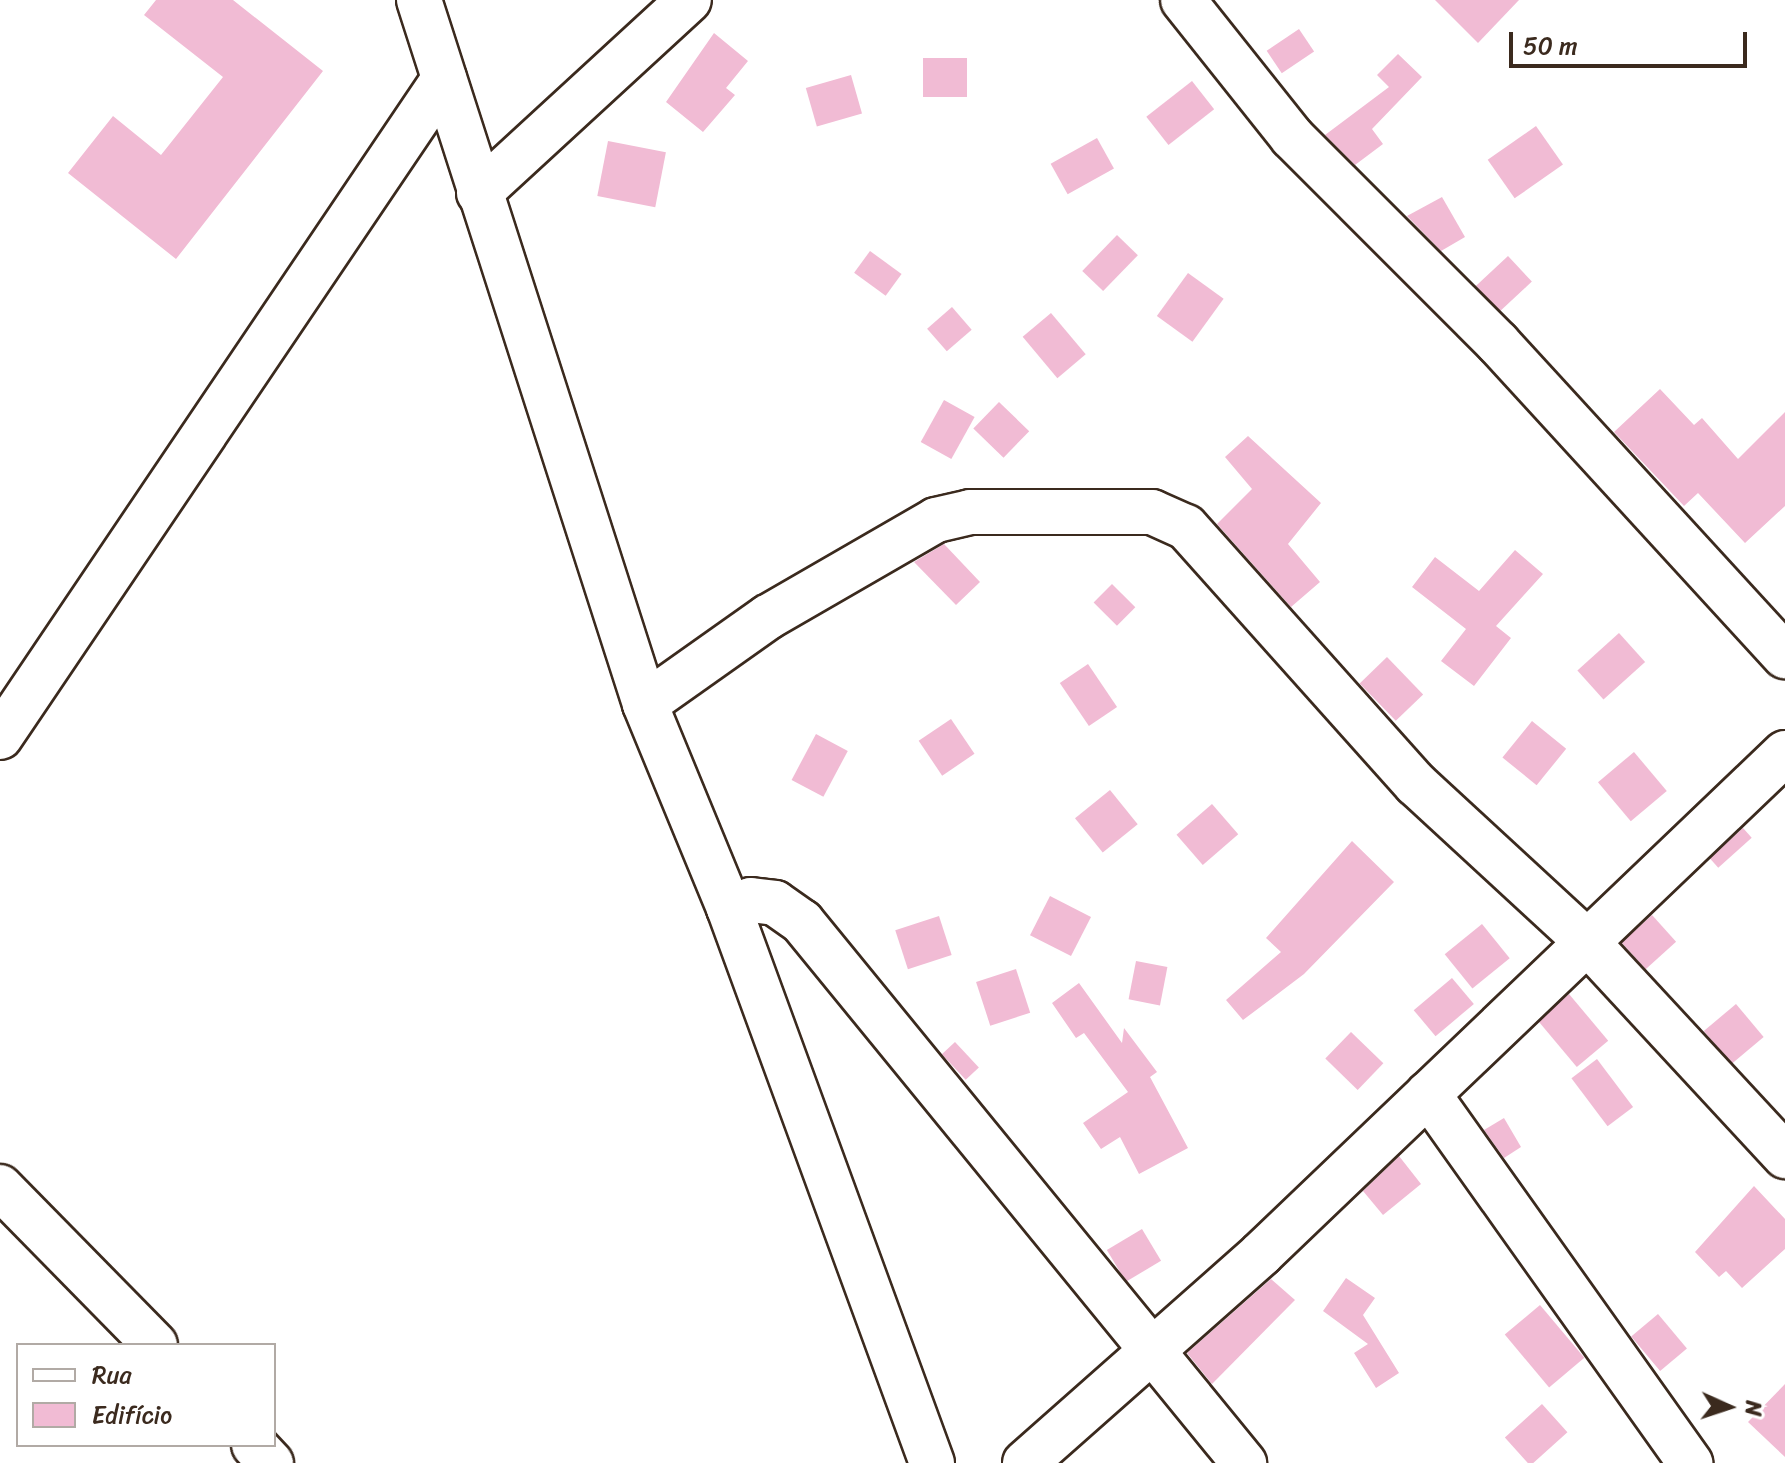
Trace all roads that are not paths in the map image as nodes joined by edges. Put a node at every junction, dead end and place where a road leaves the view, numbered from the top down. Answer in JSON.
{"nodes":[{"id":1,"x":419,"y":0,"type":"edge"},
{"id":2,"x":689,"y":0,"type":"edge"},
{"id":3,"x":1183,"y":0,"type":"edge"},
{"id":4,"x":444,"y":79,"type":"junction"},
{"id":5,"x":479,"y":193,"type":"junction"},
{"id":6,"x":1785,"y":656,"type":"edge"},
{"id":7,"x":645,"y":704,"type":"junction"},
{"id":8,"x":0,"y":737,"type":"edge"},
{"id":9,"x":1785,"y":753,"type":"edge"},
{"id":10,"x":729,"y":908,"type":"junction"},
{"id":11,"x":1587,"y":942,"type":"junction"},
{"id":12,"x":1428,"y":1094,"type":"junction"},
{"id":13,"x":1785,"y":1156,"type":"edge"},
{"id":14,"x":0,"y":1187,"type":"edge"},
{"id":15,"x":153,"y":1343,"type":"edge"},
{"id":16,"x":1150,"y":1352,"type":"junction"},
{"id":17,"x":256,"y":1447,"type":"edge"},
{"id":18,"x":271,"y":1463,"type":"edge"},
{"id":19,"x":932,"y":1463,"type":"edge"},
{"id":20,"x":1025,"y":1463,"type":"edge"},
{"id":21,"x":1244,"y":1463,"type":"edge"},
{"id":22,"x":1690,"y":1463,"type":"edge"}],
"edges":[{"from":1,"to":4,"type":"street"},
{"from":2,"to":5,"type":"street"},
{"from":3,"to":6,"type":"street"},
{"from":4,"to":5,"type":"street"},
{"from":4,"to":8,"type":"street"},
{"from":5,"to":7,"type":"street"},
{"from":7,"to":10,"type":"street"},
{"from":7,"to":11,"type":"street"},
{"from":9,"to":11,"type":"street"},
{"from":10,"to":16,"type":"street"},
{"from":10,"to":19,"type":"street"},
{"from":11,"to":12,"type":"street"},
{"from":11,"to":13,"type":"street"},
{"from":12,"to":16,"type":"street"},
{"from":12,"to":22,"type":"street"},
{"from":14,"to":15,"type":"street"},
{"from":16,"to":20,"type":"street"},
{"from":16,"to":21,"type":"street"},
{"from":17,"to":18,"type":"street"}]}
